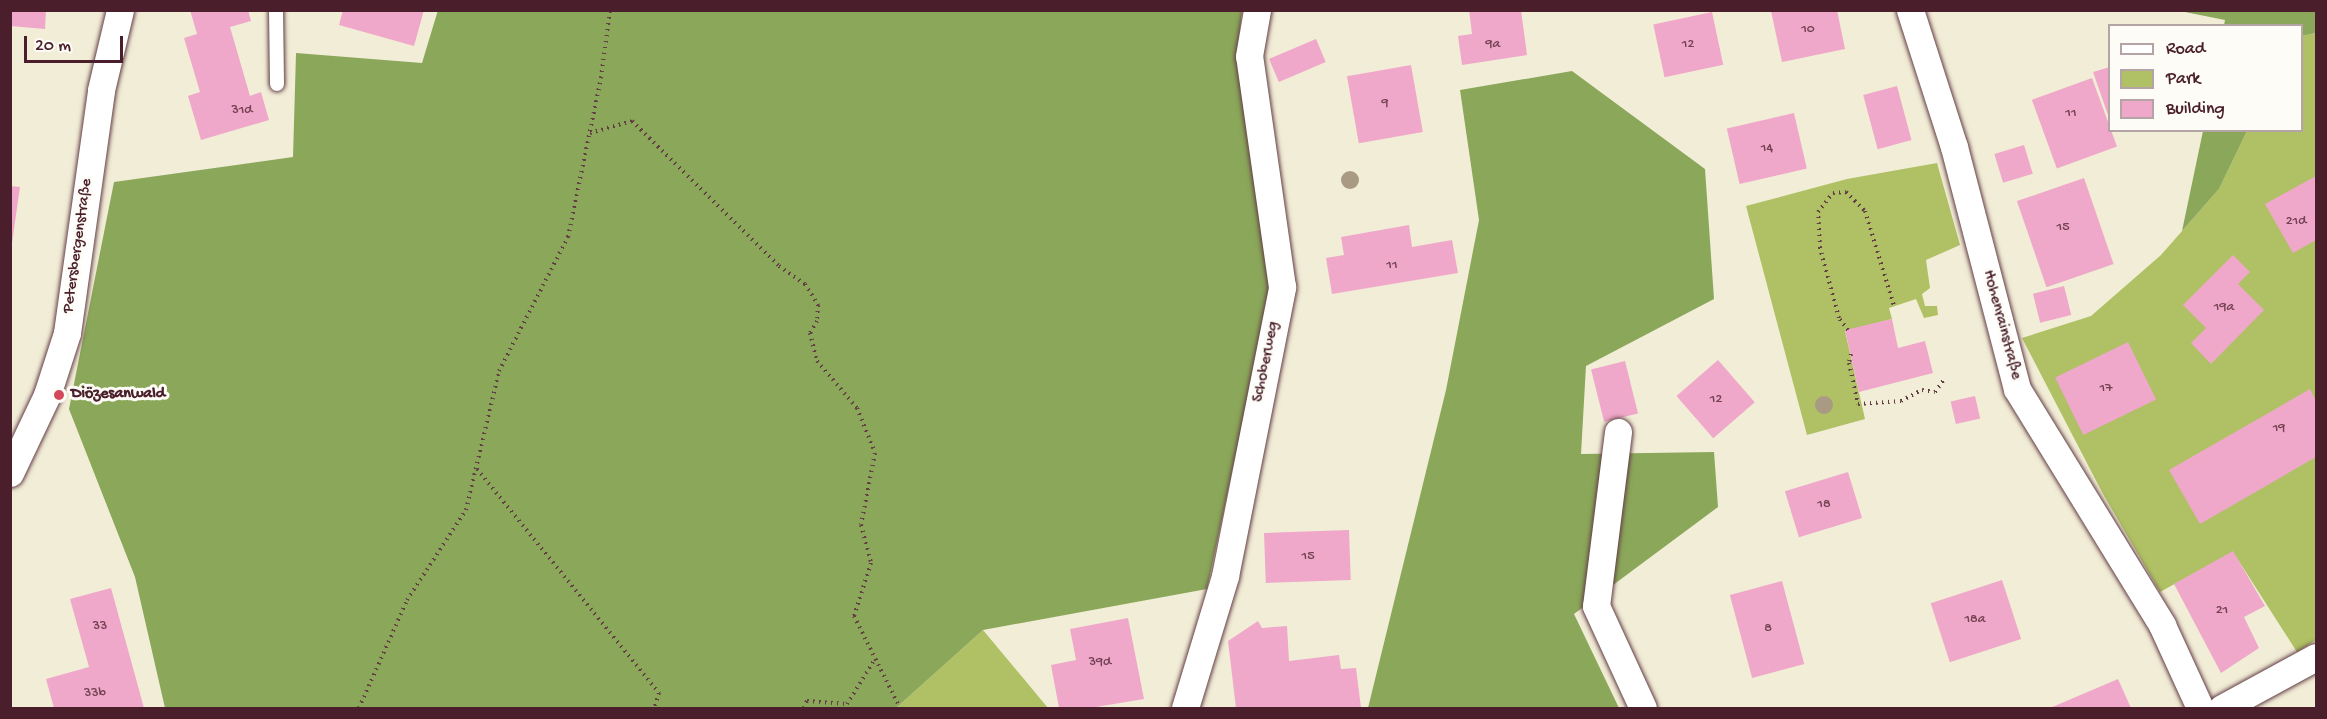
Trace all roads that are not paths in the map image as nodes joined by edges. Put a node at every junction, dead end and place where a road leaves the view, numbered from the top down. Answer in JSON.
{"nodes":[{"id":1,"x":120,"y":10,"type":"edge"},
{"id":2,"x":276,"y":10,"type":"edge"},
{"id":3,"x":1257,"y":10,"type":"edge"},
{"id":4,"x":1910,"y":10,"type":"edge"},
{"id":5,"x":277,"y":84,"type":"dead end"},
{"id":6,"x":1618,"y":432,"type":"dead end"},
{"id":7,"x":10,"y":473,"type":"edge"},
{"id":8,"x":2316,"y":657,"type":"edge"},
{"id":9,"x":1185,"y":708,"type":"edge"},
{"id":10,"x":1643,"y":708,"type":"edge"},
{"id":11,"x":2200,"y":708,"type":"edge"},
{"id":12,"x":2222,"y":708,"type":"edge"}],
"edges":[{"from":1,"to":7,"type":"street","name":"Petersbergenstraße"},
{"from":2,"to":5,"type":"lane"},
{"from":3,"to":9,"type":"street","name":"Schoberweg"},
{"from":4,"to":11,"type":"street","name":"Hohenrainstraße"},
{"from":6,"to":10,"type":"street"},
{"from":8,"to":12,"type":"street"}]}
